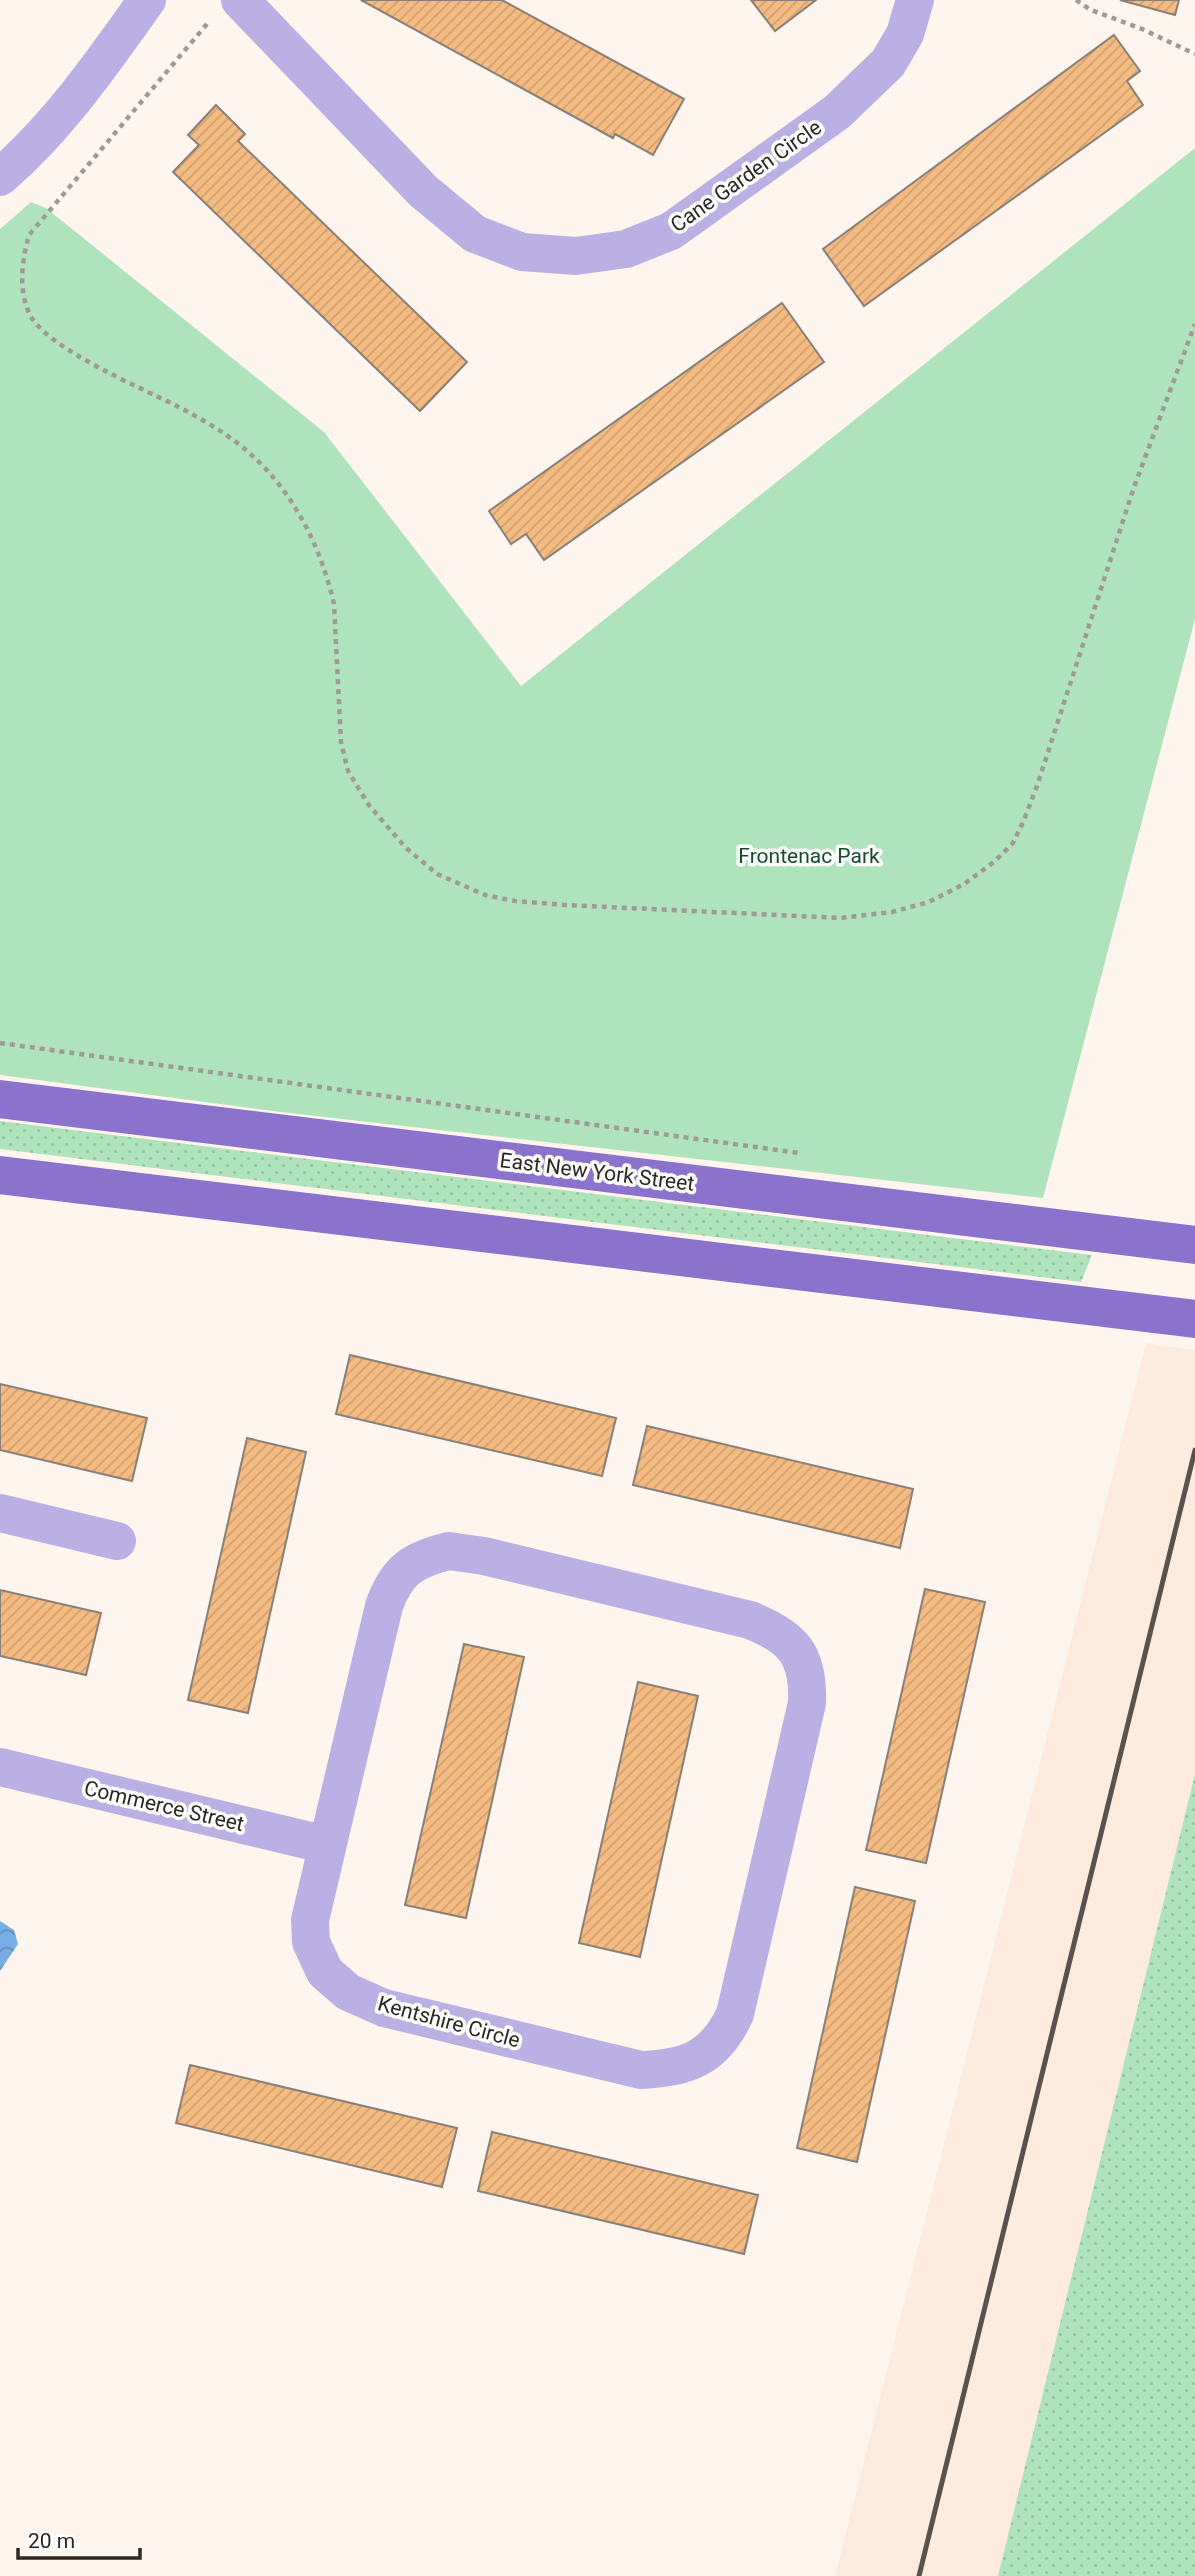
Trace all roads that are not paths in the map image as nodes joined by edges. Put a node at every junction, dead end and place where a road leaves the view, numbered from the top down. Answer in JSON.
{"nodes":[{"id":1,"x":147,"y":0,"type":"edge"},
{"id":2,"x":919,"y":2,"type":"edge"},
{"id":3,"x":226,"y":8,"type":"edge"},
{"id":4,"x":0,"y":177,"type":"edge"},
{"id":5,"x":0,"y":1099,"type":"edge"},
{"id":6,"x":9,"y":1183,"type":"edge"},
{"id":7,"x":1195,"y":1245,"type":"edge"},
{"id":8,"x":1195,"y":1319,"type":"edge"},
{"id":9,"x":0,"y":1513,"type":"edge"},
{"id":10,"x":117,"y":1541,"type":"dead end"},
{"id":11,"x":0,"y":1767,"type":"edge"},
{"id":12,"x":327,"y":1845,"type":"junction"}],
"edges":[{"from":1,"to":4,"type":"street"},
{"from":2,"to":3,"type":"street","name":"Cane Garden Circle"},
{"from":5,"to":7,"type":"main road","name":"East New York Street"},
{"from":6,"to":8,"type":"main road"},
{"from":9,"to":10,"type":"street"},
{"from":11,"to":12,"type":"street","name":"Commerce Street"},
{"from":12,"to":12,"type":"street","name":"Kentshire Circle"}]}
